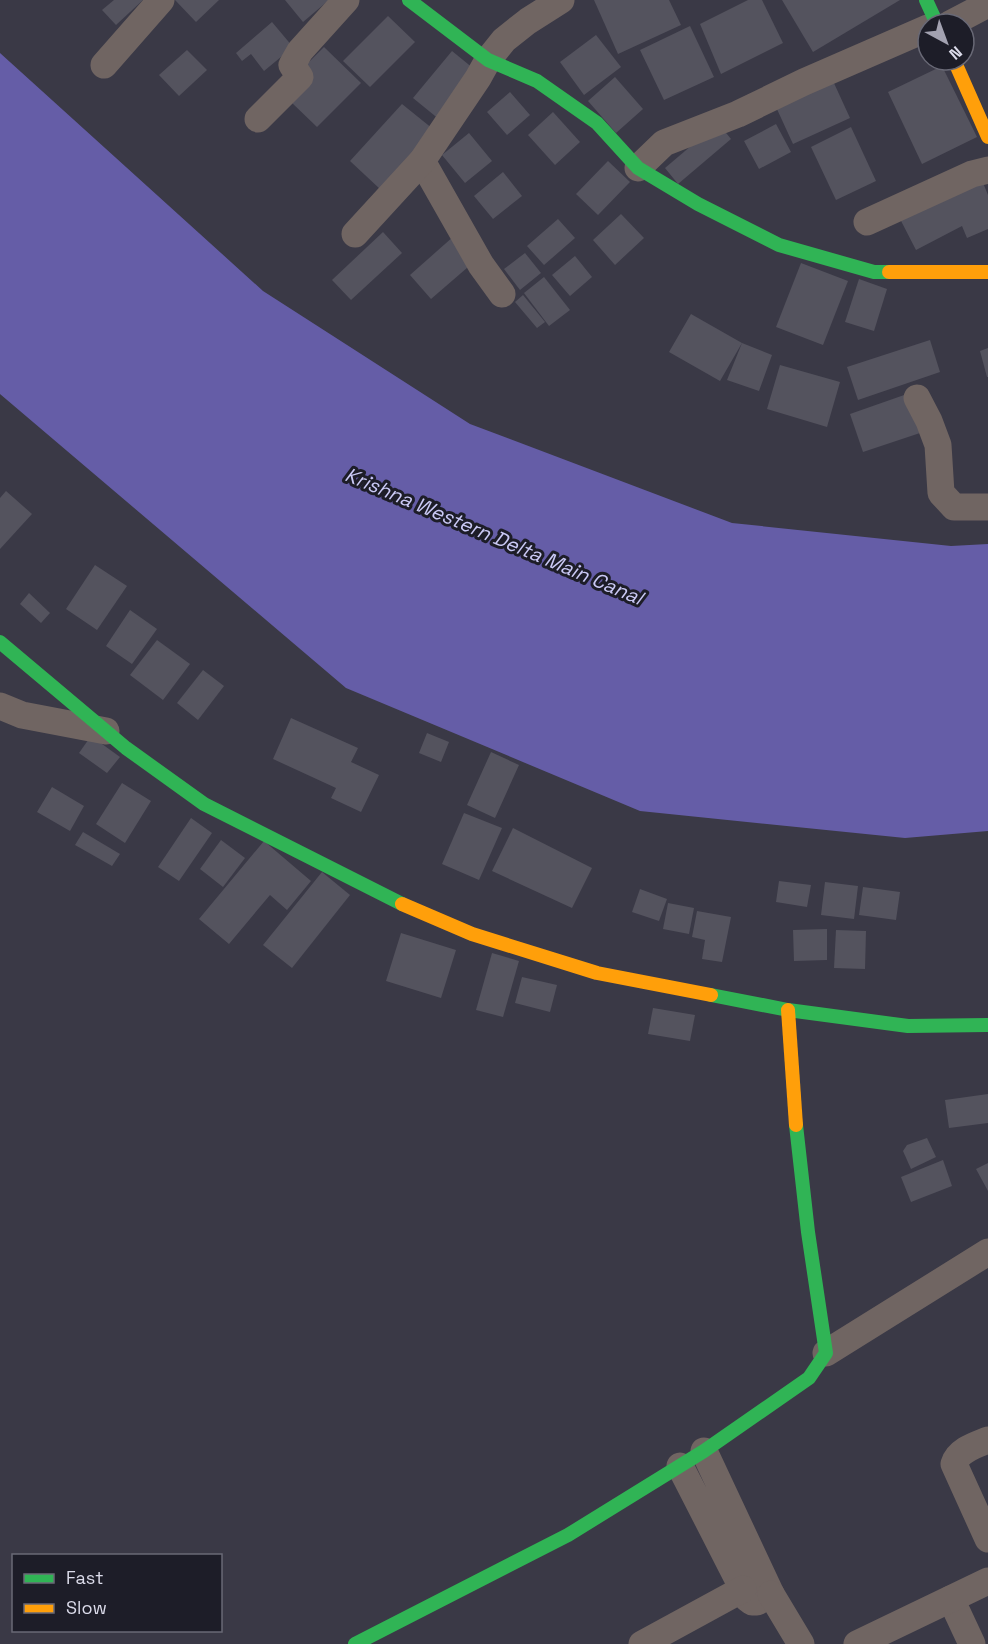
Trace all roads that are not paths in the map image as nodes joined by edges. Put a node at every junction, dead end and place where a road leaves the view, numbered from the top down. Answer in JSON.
{"nodes":[{"id":1,"x":161,"y":0,"type":"edge"},
{"id":2,"x":346,"y":0,"type":"edge"},
{"id":3,"x":409,"y":0,"type":"edge"},
{"id":4,"x":561,"y":0,"type":"edge"},
{"id":5,"x":988,"y":4,"type":"edge"},
{"id":6,"x":973,"y":12,"type":"edge"},
{"id":7,"x":916,"y":33,"type":"edge"},
{"id":8,"x":488,"y":60,"type":"junction"},
{"id":9,"x":104,"y":65,"type":"dead end"},
{"id":10,"x":959,"y":72,"type":"edge"},
{"id":11,"x":258,"y":119,"type":"dead end"},
{"id":12,"x":988,"y":137,"type":"edge"},
{"id":13,"x":422,"y":161,"type":"junction"},
{"id":14,"x":638,"y":168,"type":"junction"},
{"id":15,"x":988,"y":170,"type":"edge"},
{"id":16,"x":867,"y":222,"type":"dead end"},
{"id":17,"x":355,"y":234,"type":"dead end"},
{"id":18,"x":988,"y":272,"type":"edge"},
{"id":19,"x":502,"y":294,"type":"dead end"},
{"id":20,"x":917,"y":398,"type":"dead end"},
{"id":21,"x":988,"y":507,"type":"edge"},
{"id":22,"x":0,"y":642,"type":"edge"},
{"id":23,"x":0,"y":706,"type":"edge"},
{"id":24,"x":106,"y":731,"type":"junction"},
{"id":25,"x":788,"y":1010,"type":"junction"},
{"id":26,"x":988,"y":1025,"type":"edge"},
{"id":27,"x":988,"y":1252,"type":"edge"},
{"id":28,"x":826,"y":1353,"type":"junction"},
{"id":29,"x":988,"y":1440,"type":"edge"},
{"id":30,"x":704,"y":1451,"type":"junction"},
{"id":31,"x":680,"y":1466,"type":"junction"},
{"id":32,"x":988,"y":1539,"type":"edge"},
{"id":33,"x":988,"y":1581,"type":"edge"},
{"id":34,"x":743,"y":1589,"type":"junction"},
{"id":35,"x":771,"y":1594,"type":"junction"},
{"id":36,"x":951,"y":1599,"type":"junction"},
{"id":37,"x":355,"y":1644,"type":"edge"},
{"id":38,"x":642,"y":1644,"type":"edge"},
{"id":39,"x":801,"y":1644,"type":"edge"},
{"id":40,"x":857,"y":1644,"type":"edge"},
{"id":41,"x":972,"y":1644,"type":"edge"}],
"edges":[{"from":1,"to":9,"type":"street"},
{"from":2,"to":11,"type":"street"},
{"from":3,"to":8,"type":"street"},
{"from":4,"to":8,"type":"street"},
{"from":5,"to":6,"type":"street"},
{"from":7,"to":14,"type":"street"},
{"from":8,"to":13,"type":"street"},
{"from":8,"to":14,"type":"street"},
{"from":10,"to":12,"type":"street"},
{"from":13,"to":17,"type":"street"},
{"from":13,"to":19,"type":"street"},
{"from":14,"to":18,"type":"street"},
{"from":15,"to":16,"type":"street"},
{"from":20,"to":21,"type":"street"},
{"from":22,"to":24,"type":"street"},
{"from":23,"to":24,"type":"street"},
{"from":24,"to":25,"type":"street"},
{"from":25,"to":26,"type":"street"},
{"from":25,"to":28,"type":"street"},
{"from":27,"to":28,"type":"street"},
{"from":28,"to":30,"type":"street"},
{"from":29,"to":32,"type":"street"},
{"from":30,"to":31,"type":"street"},
{"from":30,"to":35,"type":"street"},
{"from":31,"to":34,"type":"street"},
{"from":31,"to":37,"type":"street"},
{"from":33,"to":36,"type":"street"},
{"from":34,"to":35,"type":"street"},
{"from":34,"to":38,"type":"street"},
{"from":35,"to":39,"type":"street"},
{"from":36,"to":40,"type":"street"},
{"from":36,"to":41,"type":"street"}]}
